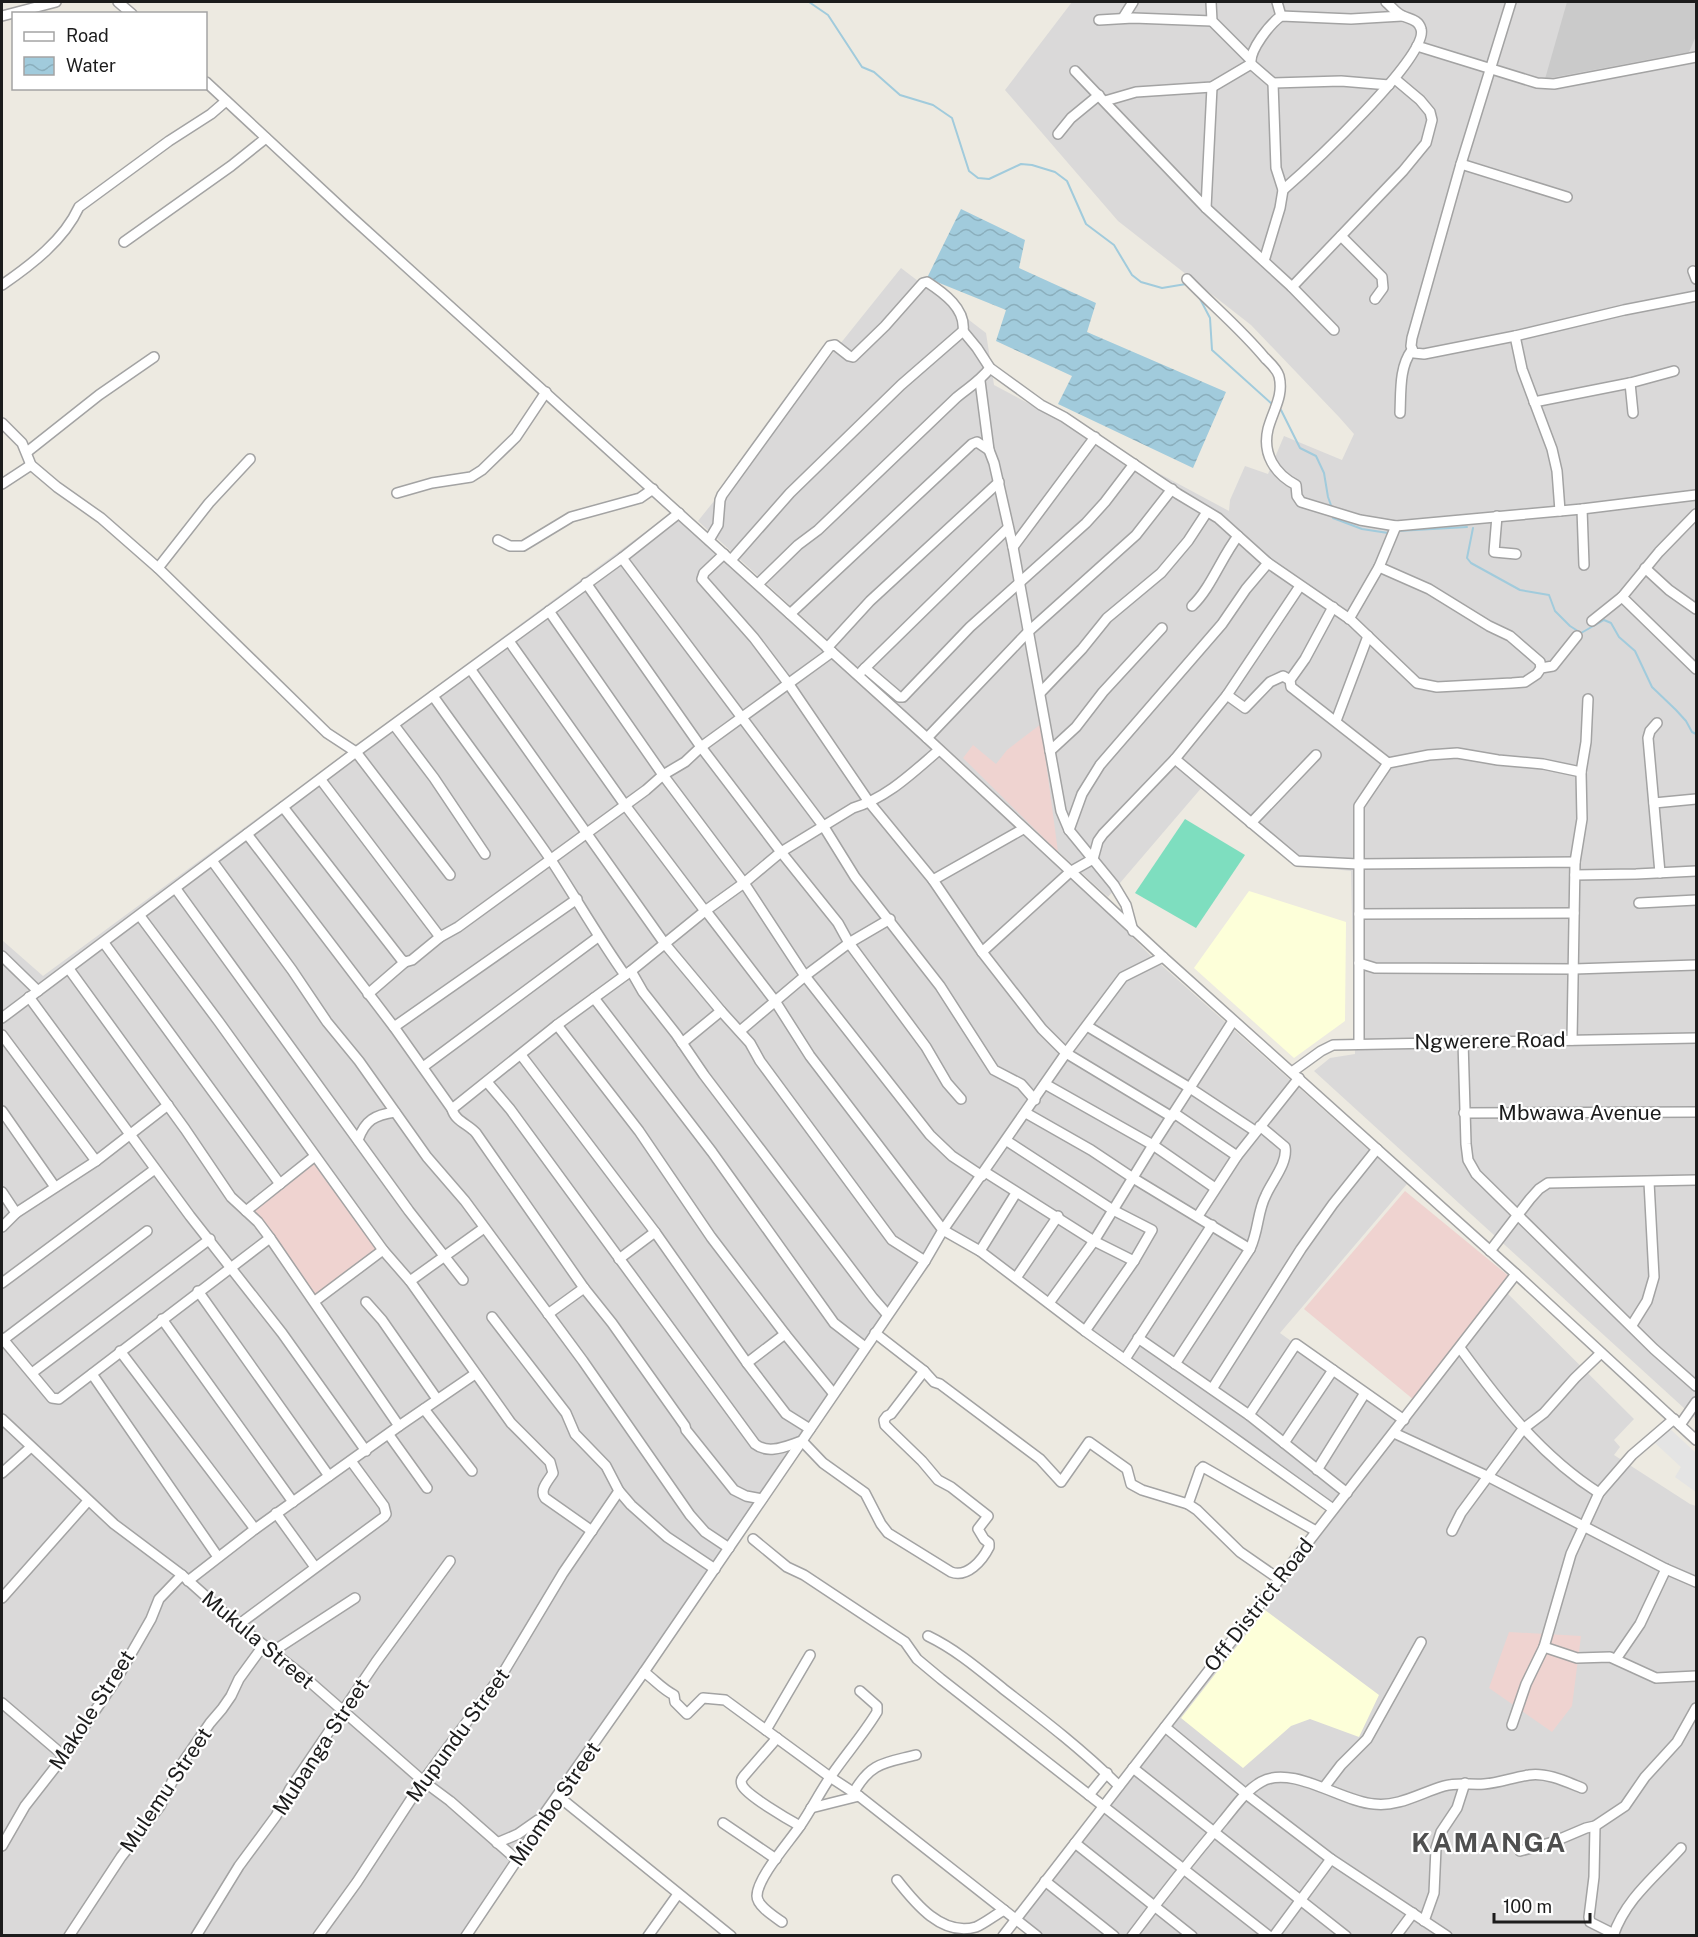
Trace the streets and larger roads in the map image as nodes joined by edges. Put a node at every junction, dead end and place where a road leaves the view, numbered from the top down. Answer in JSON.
{"nodes":[{"id":1,"x":56,"y":2,"type":"edge"},
{"id":2,"x":118,"y":2,"type":"edge"},
{"id":3,"x":1133,"y":2,"type":"edge"},
{"id":4,"x":1211,"y":2,"type":"edge"},
{"id":5,"x":1277,"y":2,"type":"edge"},
{"id":6,"x":1386,"y":2,"type":"edge"},
{"id":7,"x":1511,"y":2,"type":"edge"},
{"id":8,"x":17,"y":12,"type":"edge"},
{"id":9,"x":130,"y":12,"type":"edge"},
{"id":10,"x":1281,"y":16,"type":"junction"},
{"id":11,"x":1402,"y":16,"type":"junction"},
{"id":12,"x":1123,"y":18,"type":"junction"},
{"id":13,"x":1099,"y":20,"type":"dead end"},
{"id":14,"x":1212,"y":21,"type":"junction"},
{"id":15,"x":1416,"y":46,"type":"junction"},
{"id":16,"x":1696,"y":57,"type":"edge"},
{"id":17,"x":1250,"y":62,"type":"junction"},
{"id":18,"x":1491,"y":69,"type":"junction"},
{"id":19,"x":1075,"y":71,"type":"dead end"},
{"id":20,"x":1392,"y":82,"type":"junction"},
{"id":21,"x":207,"y":83,"type":"edge"},
{"id":22,"x":1273,"y":83,"type":"junction"},
{"id":23,"x":1212,"y":87,"type":"junction"},
{"id":24,"x":1102,"y":98,"type":"junction"},
{"id":25,"x":226,"y":101,"type":"junction"},
{"id":26,"x":1058,"y":134,"type":"dead end"},
{"id":27,"x":266,"y":138,"type":"junction"},
{"id":28,"x":1461,"y":164,"type":"junction"},
{"id":29,"x":1283,"y":190,"type":"junction"},
{"id":30,"x":1568,"y":197,"type":"dead end"},
{"id":31,"x":1206,"y":208,"type":"junction"},
{"id":32,"x":1341,"y":236,"type":"junction"},
{"id":33,"x":124,"y":242,"type":"dead end"},
{"id":34,"x":1264,"y":261,"type":"junction"},
{"id":35,"x":1187,"y":279,"type":"dead end"},
{"id":36,"x":2,"y":285,"type":"edge"},
{"id":37,"x":1292,"y":287,"type":"junction"},
{"id":38,"x":1696,"y":296,"type":"edge"},
{"id":39,"x":1375,"y":299,"type":"dead end"},
{"id":40,"x":1334,"y":330,"type":"dead end"},
{"id":41,"x":963,"y":331,"type":"junction"},
{"id":42,"x":1515,"y":336,"type":"junction"},
{"id":43,"x":1412,"y":350,"type":"junction"},
{"id":44,"x":154,"y":357,"type":"dead end"},
{"id":45,"x":990,"y":368,"type":"junction"},
{"id":46,"x":1674,"y":371,"type":"dead end"},
{"id":47,"x":980,"y":381,"type":"junction"},
{"id":48,"x":1630,"y":383,"type":"junction"},
{"id":49,"x":546,"y":392,"type":"junction"},
{"id":50,"x":1534,"y":402,"type":"junction"},
{"id":51,"x":1400,"y":413,"type":"dead end"},
{"id":52,"x":1633,"y":413,"type":"dead end"},
{"id":53,"x":2,"y":423,"type":"edge"},
{"id":54,"x":1095,"y":437,"type":"junction"},
{"id":55,"x":989,"y":450,"type":"junction"},
{"id":56,"x":27,"y":452,"type":"junction"},
{"id":57,"x":250,"y":459,"type":"dead end"},
{"id":58,"x":1134,"y":464,"type":"junction"},
{"id":59,"x":31,"y":465,"type":"junction"},
{"id":60,"x":999,"y":482,"type":"junction"},
{"id":61,"x":2,"y":484,"type":"edge"},
{"id":62,"x":653,"y":489,"type":"junction"},
{"id":63,"x":1172,"y":489,"type":"junction"},
{"id":64,"x":398,"y":493,"type":"dead end"},
{"id":65,"x":1696,"y":495,"type":"edge"},
{"id":66,"x":1582,"y":508,"type":"junction"},
{"id":67,"x":1560,"y":511,"type":"junction"},
{"id":68,"x":679,"y":513,"type":"junction"},
{"id":69,"x":1207,"y":513,"type":"junction"},
{"id":70,"x":1696,"y":514,"type":"edge"},
{"id":71,"x":1497,"y":516,"type":"junction"},
{"id":72,"x":1396,"y":526,"type":"junction"},
{"id":73,"x":1008,"y":528,"type":"junction"},
{"id":74,"x":1238,"y":536,"type":"junction"},
{"id":75,"x":498,"y":540,"type":"dead end"},
{"id":76,"x":709,"y":540,"type":"junction"},
{"id":77,"x":1013,"y":547,"type":"junction"},
{"id":78,"x":1516,"y":554,"type":"dead end"},
{"id":79,"x":727,"y":557,"type":"junction"},
{"id":80,"x":622,"y":558,"type":"junction"},
{"id":81,"x":1268,"y":563,"type":"junction"},
{"id":82,"x":1584,"y":565,"type":"dead end"},
{"id":83,"x":1379,"y":567,"type":"junction"},
{"id":84,"x":158,"y":568,"type":"junction"},
{"id":85,"x":1645,"y":568,"type":"junction"},
{"id":86,"x":586,"y":583,"type":"junction"},
{"id":87,"x":758,"y":585,"type":"junction"},
{"id":88,"x":1019,"y":585,"type":"junction"},
{"id":89,"x":1300,"y":586,"type":"junction"},
{"id":90,"x":1622,"y":597,"type":"junction"},
{"id":91,"x":1192,"y":606,"type":"dead end"},
{"id":92,"x":1333,"y":607,"type":"junction"},
{"id":93,"x":1696,"y":609,"type":"edge"},
{"id":94,"x":549,"y":611,"type":"junction"},
{"id":95,"x":790,"y":614,"type":"junction"},
{"id":96,"x":1350,"y":619,"type":"junction"},
{"id":97,"x":1592,"y":621,"type":"dead end"},
{"id":98,"x":1162,"y":628,"type":"dead end"},
{"id":99,"x":1029,"y":631,"type":"junction"},
{"id":100,"x":1368,"y":636,"type":"junction"},
{"id":101,"x":1577,"y":636,"type":"dead end"},
{"id":102,"x":509,"y":641,"type":"junction"},
{"id":103,"x":830,"y":650,"type":"junction"},
{"id":104,"x":865,"y":668,"type":"junction"},
{"id":105,"x":1542,"y":668,"type":"junction"},
{"id":106,"x":1696,"y":669,"type":"edge"},
{"id":107,"x":471,"y":670,"type":"junction"},
{"id":108,"x":857,"y":676,"type":"junction"},
{"id":109,"x":1290,"y":680,"type":"junction"},
{"id":110,"x":788,"y":683,"type":"junction"},
{"id":111,"x":1041,"y":692,"type":"junction"},
{"id":112,"x":1227,"y":694,"type":"junction"},
{"id":113,"x":434,"y":696,"type":"junction"},
{"id":114,"x":1588,"y":699,"type":"dead end"},
{"id":115,"x":741,"y":717,"type":"junction"},
{"id":116,"x":1336,"y":721,"type":"junction"},
{"id":117,"x":1657,"y":723,"type":"dead end"},
{"id":118,"x":394,"y":725,"type":"junction"},
{"id":119,"x":927,"y":738,"type":"junction"},
{"id":120,"x":701,"y":747,"type":"junction"},
{"id":121,"x":939,"y":750,"type":"junction"},
{"id":122,"x":1050,"y":751,"type":"junction"},
{"id":123,"x":356,"y":752,"type":"junction"},
{"id":124,"x":1316,"y":754,"type":"dead end"},
{"id":125,"x":1175,"y":759,"type":"junction"},
{"id":126,"x":1388,"y":763,"type":"junction"},
{"id":127,"x":1581,"y":772,"type":"junction"},
{"id":128,"x":663,"y":776,"type":"junction"},
{"id":129,"x":321,"y":780,"type":"junction"},
{"id":130,"x":1696,"y":799,"type":"edge"},
{"id":131,"x":869,"y":802,"type":"junction"},
{"id":132,"x":1654,"y":803,"type":"junction"},
{"id":133,"x":625,"y":805,"type":"junction"},
{"id":134,"x":283,"y":807,"type":"junction"},
{"id":135,"x":1251,"y":824,"type":"junction"},
{"id":136,"x":824,"y":826,"type":"junction"},
{"id":137,"x":1023,"y":829,"type":"junction"},
{"id":138,"x":1069,"y":830,"type":"junction"},
{"id":139,"x":587,"y":833,"type":"junction"},
{"id":140,"x":247,"y":834,"type":"junction"},
{"id":141,"x":781,"y":852,"type":"junction"},
{"id":142,"x":485,"y":854,"type":"dead end"},
{"id":143,"x":1093,"y":859,"type":"junction"},
{"id":144,"x":550,"y":860,"type":"junction"},
{"id":145,"x":213,"y":862,"type":"junction"},
{"id":146,"x":1575,"y":862,"type":"junction"},
{"id":147,"x":1358,"y":864,"type":"junction"},
{"id":148,"x":1696,"y":871,"type":"edge"},
{"id":149,"x":1070,"y":872,"type":"junction"},
{"id":150,"x":1660,"y":873,"type":"junction"},
{"id":151,"x":450,"y":875,"type":"dead end"},
{"id":152,"x":1575,"y":875,"type":"junction"},
{"id":153,"x":933,"y":880,"type":"junction"},
{"id":154,"x":744,"y":883,"type":"junction"},
{"id":155,"x":176,"y":889,"type":"junction"},
{"id":156,"x":577,"y":899,"type":"junction"},
{"id":157,"x":1696,"y":900,"type":"edge"},
{"id":158,"x":1639,"y":903,"type":"dead end"},
{"id":159,"x":705,"y":911,"type":"junction"},
{"id":160,"x":1574,"y":913,"type":"junction"},
{"id":161,"x":1359,"y":914,"type":"junction"},
{"id":162,"x":140,"y":916,"type":"junction"},
{"id":163,"x":890,"y":919,"type":"junction"},
{"id":164,"x":1133,"y":930,"type":"junction"},
{"id":165,"x":440,"y":937,"type":"junction"},
{"id":166,"x":598,"y":937,"type":"junction"},
{"id":167,"x":104,"y":943,"type":"junction"},
{"id":168,"x":849,"y":943,"type":"junction"},
{"id":169,"x":665,"y":944,"type":"junction"},
{"id":170,"x":982,"y":952,"type":"junction"},
{"id":171,"x":2,"y":956,"type":"edge"},
{"id":172,"x":1163,"y":957,"type":"junction"},
{"id":173,"x":405,"y":962,"type":"junction"},
{"id":174,"x":1359,"y":963,"type":"junction"},
{"id":175,"x":1696,"y":965,"type":"edge"},
{"id":176,"x":1375,"y":968,"type":"junction"},
{"id":177,"x":69,"y":969,"type":"junction"},
{"id":178,"x":1575,"y":969,"type":"junction"},
{"id":179,"x":628,"y":973,"type":"junction"},
{"id":180,"x":805,"y":976,"type":"junction"},
{"id":181,"x":1359,"y":977,"type":"junction"},
{"id":182,"x":38,"y":991,"type":"junction"},
{"id":183,"x":368,"y":994,"type":"junction"},
{"id":184,"x":29,"y":998,"type":"junction"},
{"id":185,"x":594,"y":998,"type":"junction"},
{"id":186,"x":776,"y":1001,"type":"junction"},
{"id":187,"x":721,"y":1011,"type":"junction"},
{"id":188,"x":2,"y":1018,"type":"edge"},
{"id":189,"x":1233,"y":1021,"type":"junction"},
{"id":190,"x":557,"y":1025,"type":"junction"},
{"id":191,"x":1087,"y":1026,"type":"junction"},
{"id":192,"x":394,"y":1027,"type":"junction"},
{"id":193,"x":740,"y":1031,"type":"junction"},
{"id":194,"x":2,"y":1035,"type":"edge"},
{"id":195,"x":1696,"y":1038,"type":"edge"},
{"id":196,"x":1572,"y":1040,"type":"junction"},
{"id":197,"x":1463,"y":1041,"type":"junction"},
{"id":198,"x":682,"y":1043,"type":"junction"},
{"id":199,"x":1359,"y":1043,"type":"junction"},
{"id":200,"x":1066,"y":1053,"type":"junction"},
{"id":201,"x":521,"y":1055,"type":"junction"},
{"id":202,"x":423,"y":1067,"type":"junction"},
{"id":203,"x":1295,"y":1075,"type":"junction"},
{"id":204,"x":487,"y":1082,"type":"junction"},
{"id":205,"x":1045,"y":1084,"type":"junction"},
{"id":206,"x":1190,"y":1088,"type":"junction"},
{"id":207,"x":961,"y":1099,"type":"dead end"},
{"id":208,"x":1035,"y":1100,"type":"junction"},
{"id":209,"x":168,"y":1105,"type":"junction"},
{"id":210,"x":452,"y":1109,"type":"junction"},
{"id":211,"x":2,"y":1111,"type":"edge"},
{"id":212,"x":395,"y":1112,"type":"junction"},
{"id":213,"x":1696,"y":1112,"type":"edge"},
{"id":214,"x":1026,"y":1113,"type":"junction"},
{"id":215,"x":1464,"y":1113,"type":"junction"},
{"id":216,"x":1173,"y":1115,"type":"junction"},
{"id":217,"x":1257,"y":1129,"type":"junction"},
{"id":218,"x":130,"y":1134,"type":"junction"},
{"id":219,"x":358,"y":1140,"type":"junction"},
{"id":220,"x":1006,"y":1141,"type":"junction"},
{"id":221,"x":1153,"y":1145,"type":"junction"},
{"id":222,"x":1377,"y":1149,"type":"junction"},
{"id":223,"x":1237,"y":1155,"type":"junction"},
{"id":224,"x":315,"y":1156,"type":"junction"},
{"id":225,"x":96,"y":1161,"type":"junction"},
{"id":226,"x":155,"y":1169,"type":"junction"},
{"id":227,"x":984,"y":1174,"type":"junction"},
{"id":228,"x":1133,"y":1178,"type":"junction"},
{"id":229,"x":1696,"y":1180,"type":"edge"},
{"id":230,"x":1649,"y":1182,"type":"junction"},
{"id":231,"x":280,"y":1184,"type":"junction"},
{"id":232,"x":55,"y":1187,"type":"junction"},
{"id":233,"x":1215,"y":1188,"type":"junction"},
{"id":234,"x":2,"y":1192,"type":"edge"},
{"id":235,"x":1016,"y":1193,"type":"junction"},
{"id":236,"x":1113,"y":1210,"type":"junction"},
{"id":237,"x":246,"y":1211,"type":"junction"},
{"id":238,"x":16,"y":1213,"type":"junction"},
{"id":239,"x":1058,"y":1216,"type":"junction"},
{"id":240,"x":1198,"y":1216,"type":"junction"},
{"id":241,"x":1518,"y":1217,"type":"junction"},
{"id":242,"x":1212,"y":1225,"type":"junction"},
{"id":243,"x":2,"y":1227,"type":"edge"},
{"id":244,"x":484,"y":1228,"type":"junction"},
{"id":245,"x":943,"y":1230,"type":"junction"},
{"id":246,"x":147,"y":1231,"type":"dead end"},
{"id":247,"x":655,"y":1232,"type":"junction"},
{"id":248,"x":270,"y":1238,"type":"junction"},
{"id":249,"x":210,"y":1239,"type":"junction"},
{"id":250,"x":1094,"y":1241,"type":"junction"},
{"id":251,"x":1250,"y":1248,"type":"junction"},
{"id":252,"x":383,"y":1250,"type":"junction"},
{"id":253,"x":980,"y":1251,"type":"junction"},
{"id":254,"x":1490,"y":1251,"type":"junction"},
{"id":255,"x":443,"y":1257,"type":"junction"},
{"id":256,"x":619,"y":1259,"type":"junction"},
{"id":257,"x":925,"y":1261,"type":"junction"},
{"id":258,"x":1134,"y":1261,"type":"junction"},
{"id":259,"x":231,"y":1266,"type":"junction"},
{"id":260,"x":1516,"y":1274,"type":"junction"},
{"id":261,"x":1016,"y":1278,"type":"junction"},
{"id":262,"x":463,"y":1280,"type":"dead end"},
{"id":263,"x":410,"y":1281,"type":"junction"},
{"id":264,"x":2,"y":1283,"type":"edge"},
{"id":265,"x":584,"y":1288,"type":"junction"},
{"id":266,"x":198,"y":1291,"type":"junction"},
{"id":267,"x":315,"y":1301,"type":"junction"},
{"id":268,"x":366,"y":1302,"type":"dead end"},
{"id":269,"x":1049,"y":1304,"type":"junction"},
{"id":270,"x":548,"y":1314,"type":"junction"},
{"id":271,"x":887,"y":1314,"type":"junction"},
{"id":272,"x":492,"y":1317,"type":"dead end"},
{"id":273,"x":162,"y":1319,"type":"junction"},
{"id":274,"x":1632,"y":1325,"type":"junction"},
{"id":275,"x":1085,"y":1331,"type":"junction"},
{"id":276,"x":875,"y":1333,"type":"junction"},
{"id":277,"x":785,"y":1334,"type":"junction"},
{"id":278,"x":1138,"y":1338,"type":"junction"},
{"id":279,"x":2,"y":1339,"type":"edge"},
{"id":280,"x":865,"y":1347,"type":"junction"},
{"id":281,"x":1460,"y":1348,"type":"junction"},
{"id":282,"x":120,"y":1351,"type":"junction"},
{"id":283,"x":1601,"y":1353,"type":"junction"},
{"id":284,"x":1125,"y":1359,"type":"junction"},
{"id":285,"x":747,"y":1363,"type":"junction"},
{"id":286,"x":1175,"y":1364,"type":"junction"},
{"id":287,"x":1333,"y":1370,"type":"junction"},
{"id":288,"x":924,"y":1371,"type":"junction"},
{"id":289,"x":32,"y":1373,"type":"junction"},
{"id":290,"x":92,"y":1374,"type":"junction"},
{"id":291,"x":475,"y":1374,"type":"junction"},
{"id":292,"x":1696,"y":1386,"type":"edge"},
{"id":293,"x":1212,"y":1389,"type":"junction"},
{"id":294,"x":833,"y":1393,"type":"junction"},
{"id":295,"x":1365,"y":1393,"type":"junction"},
{"id":296,"x":437,"y":1399,"type":"junction"},
{"id":297,"x":1696,"y":1402,"type":"edge"},
{"id":298,"x":424,"y":1409,"type":"junction"},
{"id":299,"x":1249,"y":1415,"type":"junction"},
{"id":300,"x":1404,"y":1420,"type":"junction"},
{"id":301,"x":1677,"y":1422,"type":"junction"},
{"id":302,"x":4,"y":1426,"type":"edge"},
{"id":303,"x":399,"y":1426,"type":"junction"},
{"id":304,"x":810,"y":1429,"type":"junction"},
{"id":305,"x":1523,"y":1429,"type":"junction"},
{"id":306,"x":1394,"y":1433,"type":"junction"},
{"id":307,"x":389,"y":1435,"type":"junction"},
{"id":308,"x":1696,"y":1440,"type":"edge"},
{"id":309,"x":802,"y":1441,"type":"junction"},
{"id":310,"x":1284,"y":1443,"type":"junction"},
{"id":311,"x":31,"y":1448,"type":"junction"},
{"id":312,"x":366,"y":1451,"type":"junction"},
{"id":313,"x":351,"y":1461,"type":"junction"},
{"id":314,"x":1317,"y":1470,"type":"junction"},
{"id":315,"x":472,"y":1471,"type":"dead end"},
{"id":316,"x":2,"y":1473,"type":"edge"},
{"id":317,"x":330,"y":1476,"type":"junction"},
{"id":318,"x":1487,"y":1476,"type":"junction"},
{"id":319,"x":427,"y":1488,"type":"dead end"},
{"id":320,"x":619,"y":1491,"type":"junction"},
{"id":321,"x":1347,"y":1493,"type":"junction"},
{"id":322,"x":1599,"y":1493,"type":"junction"},
{"id":323,"x":762,"y":1499,"type":"junction"},
{"id":324,"x":88,"y":1501,"type":"junction"},
{"id":325,"x":293,"y":1502,"type":"junction"},
{"id":326,"x":1188,"y":1504,"type":"junction"},
{"id":327,"x":1333,"y":1509,"type":"junction"},
{"id":328,"x":276,"y":1514,"type":"junction"},
{"id":329,"x":1585,"y":1526,"type":"junction"},
{"id":330,"x":255,"y":1529,"type":"junction"},
{"id":331,"x":592,"y":1531,"type":"junction"},
{"id":332,"x":1316,"y":1531,"type":"junction"},
{"id":333,"x":1452,"y":1531,"type":"dead end"},
{"id":334,"x":753,"y":1539,"type":"dead end"},
{"id":335,"x":729,"y":1548,"type":"junction"},
{"id":336,"x":218,"y":1557,"type":"junction"},
{"id":337,"x":450,"y":1561,"type":"dead end"},
{"id":338,"x":315,"y":1567,"type":"junction"},
{"id":339,"x":715,"y":1569,"type":"junction"},
{"id":340,"x":1666,"y":1569,"type":"junction"},
{"id":341,"x":185,"y":1578,"type":"junction"},
{"id":342,"x":1279,"y":1579,"type":"junction"},
{"id":343,"x":1696,"y":1582,"type":"edge"},
{"id":344,"x":2,"y":1598,"type":"edge"},
{"id":345,"x":355,"y":1598,"type":"dead end"},
{"id":346,"x":238,"y":1625,"type":"junction"},
{"id":347,"x":927,"y":1636,"type":"dead end"},
{"id":348,"x":1421,"y":1642,"type":"dead end"},
{"id":349,"x":263,"y":1646,"type":"junction"},
{"id":350,"x":1544,"y":1647,"type":"junction"},
{"id":351,"x":272,"y":1652,"type":"junction"},
{"id":352,"x":810,"y":1655,"type":"dead end"},
{"id":353,"x":1616,"y":1659,"type":"junction"},
{"id":354,"x":644,"y":1672,"type":"junction"},
{"id":355,"x":1696,"y":1676,"type":"edge"},
{"id":356,"x":860,"y":1691,"type":"dead end"},
{"id":357,"x":2,"y":1703,"type":"edge"},
{"id":358,"x":1696,"y":1708,"type":"edge"},
{"id":359,"x":343,"y":1711,"type":"junction"},
{"id":360,"x":1512,"y":1725,"type":"dead end"},
{"id":361,"x":1165,"y":1727,"type":"junction"},
{"id":362,"x":766,"y":1730,"type":"junction"},
{"id":363,"x":777,"y":1738,"type":"junction"},
{"id":364,"x":916,"y":1755,"type":"dead end"},
{"id":365,"x":64,"y":1756,"type":"junction"},
{"id":366,"x":1133,"y":1768,"type":"junction"},
{"id":367,"x":1107,"y":1773,"type":"junction"},
{"id":368,"x":830,"y":1778,"type":"junction"},
{"id":369,"x":423,"y":1781,"type":"junction"},
{"id":370,"x":1465,"y":1783,"type":"junction"},
{"id":371,"x":1119,"y":1786,"type":"junction"},
{"id":372,"x":1325,"y":1786,"type":"junction"},
{"id":373,"x":1582,"y":1788,"type":"dead end"},
{"id":374,"x":857,"y":1794,"type":"junction"},
{"id":375,"x":1246,"y":1794,"type":"junction"},
{"id":376,"x":1089,"y":1795,"type":"junction"},
{"id":377,"x":558,"y":1796,"type":"junction"},
{"id":378,"x":1103,"y":1806,"type":"junction"},
{"id":379,"x":811,"y":1808,"type":"junction"},
{"id":380,"x":542,"y":1817,"type":"junction"},
{"id":381,"x":723,"y":1823,"type":"dead end"},
{"id":382,"x":800,"y":1826,"type":"junction"},
{"id":383,"x":1595,"y":1826,"type":"junction"},
{"id":384,"x":1214,"y":1832,"type":"junction"},
{"id":385,"x":497,"y":1843,"type":"junction"},
{"id":386,"x":1075,"y":1843,"type":"junction"},
{"id":387,"x":2,"y":1846,"type":"edge"},
{"id":388,"x":1682,"y":1848,"type":"dead end"},
{"id":389,"x":1520,"y":1851,"type":"dead end"},
{"id":390,"x":776,"y":1859,"type":"junction"},
{"id":391,"x":1330,"y":1859,"type":"junction"},
{"id":392,"x":517,"y":1860,"type":"junction"},
{"id":393,"x":1184,"y":1867,"type":"junction"},
{"id":394,"x":897,"y":1880,"type":"dead end"},
{"id":395,"x":1044,"y":1881,"type":"junction"},
{"id":396,"x":678,"y":1893,"type":"junction"},
{"id":397,"x":1301,"y":1901,"type":"junction"},
{"id":398,"x":1154,"y":1906,"type":"junction"},
{"id":399,"x":1004,"y":1910,"type":"junction"},
{"id":400,"x":1413,"y":1913,"type":"junction"},
{"id":401,"x":1016,"y":1919,"type":"junction"},
{"id":402,"x":1424,"y":1921,"type":"junction"},
{"id":403,"x":782,"y":1922,"type":"dead end"},
{"id":404,"x":69,"y":1935,"type":"edge"},
{"id":405,"x":196,"y":1935,"type":"edge"},
{"id":406,"x":318,"y":1935,"type":"edge"},
{"id":407,"x":466,"y":1935,"type":"edge"},
{"id":408,"x":648,"y":1935,"type":"edge"},
{"id":409,"x":731,"y":1935,"type":"edge"},
{"id":410,"x":1003,"y":1935,"type":"edge"},
{"id":411,"x":1037,"y":1935,"type":"edge"},
{"id":412,"x":1114,"y":1935,"type":"edge"},
{"id":413,"x":1132,"y":1935,"type":"edge"},
{"id":414,"x":1192,"y":1935,"type":"edge"},
{"id":415,"x":1269,"y":1935,"type":"edge"},
{"id":416,"x":1274,"y":1935,"type":"edge"},
{"id":417,"x":1346,"y":1935,"type":"edge"},
{"id":418,"x":1395,"y":1935,"type":"edge"},
{"id":419,"x":1447,"y":1935,"type":"edge"},
{"id":420,"x":1614,"y":1935,"type":"edge"}],
"edges":[{"from":1,"to":8,"type":"street"},
{"from":2,"to":9,"type":"street"},
{"from":3,"to":12,"type":"street"},
{"from":4,"to":14,"type":"street"},
{"from":5,"to":10,"type":"street"},
{"from":6,"to":11,"type":"street"},
{"from":7,"to":18,"type":"street"},
{"from":10,"to":11,"type":"street"},
{"from":10,"to":17,"type":"street"},
{"from":11,"to":15,"type":"street"},
{"from":12,"to":13,"type":"street"},
{"from":12,"to":14,"type":"street"},
{"from":14,"to":17,"type":"street"},
{"from":15,"to":18,"type":"street"},
{"from":15,"to":20,"type":"street"},
{"from":16,"to":18,"type":"street"},
{"from":17,"to":22,"type":"street"},
{"from":17,"to":23,"type":"street"},
{"from":18,"to":28,"type":"street"},
{"from":19,"to":24,"type":"street"},
{"from":20,"to":22,"type":"street"},
{"from":20,"to":29,"type":"street"},
{"from":20,"to":32,"type":"street"},
{"from":21,"to":25,"type":"street"},
{"from":22,"to":29,"type":"street"},
{"from":23,"to":24,"type":"street"},
{"from":23,"to":31,"type":"street"},
{"from":24,"to":26,"type":"street"},
{"from":24,"to":31,"type":"street"},
{"from":25,"to":27,"type":"street"},
{"from":25,"to":36,"type":"street"},
{"from":27,"to":33,"type":"street"},
{"from":27,"to":49,"type":"street"},
{"from":28,"to":30,"type":"street"},
{"from":28,"to":43,"type":"street"},
{"from":29,"to":34,"type":"street"},
{"from":31,"to":34,"type":"street"},
{"from":32,"to":37,"type":"street"},
{"from":32,"to":39,"type":"street"},
{"from":34,"to":37,"type":"street"},
{"from":35,"to":72,"type":"street"},
{"from":37,"to":40,"type":"street"},
{"from":38,"to":42,"type":"street"},
{"from":41,"to":45,"type":"street"},
{"from":41,"to":76,"type":"street"},
{"from":41,"to":79,"type":"street"},
{"from":42,"to":43,"type":"street"},
{"from":42,"to":50,"type":"street"},
{"from":43,"to":51,"type":"street"},
{"from":44,"to":56,"type":"street"},
{"from":45,"to":47,"type":"street"},
{"from":45,"to":54,"type":"street"},
{"from":46,"to":48,"type":"street"},
{"from":47,"to":55,"type":"street"},
{"from":47,"to":87,"type":"street"},
{"from":48,"to":50,"type":"street"},
{"from":48,"to":52,"type":"street"},
{"from":49,"to":62,"type":"street"},
{"from":49,"to":64,"type":"street"},
{"from":50,"to":67,"type":"street"},
{"from":53,"to":56,"type":"street"},
{"from":54,"to":58,"type":"street"},
{"from":54,"to":77,"type":"street"},
{"from":55,"to":60,"type":"street"},
{"from":55,"to":95,"type":"street"},
{"from":56,"to":59,"type":"street"},
{"from":57,"to":84,"type":"street"},
{"from":58,"to":63,"type":"street"},
{"from":58,"to":88,"type":"street"},
{"from":59,"to":61,"type":"street"},
{"from":59,"to":84,"type":"street"},
{"from":60,"to":73,"type":"street"},
{"from":60,"to":103,"type":"street"},
{"from":62,"to":68,"type":"street"},
{"from":62,"to":75,"type":"street"},
{"from":63,"to":69,"type":"street"},
{"from":63,"to":99,"type":"street"},
{"from":65,"to":66,"type":"street"},
{"from":66,"to":67,"type":"street"},
{"from":66,"to":82,"type":"street"},
{"from":67,"to":71,"type":"street"},
{"from":68,"to":76,"type":"street"},
{"from":68,"to":80,"type":"street"},
{"from":69,"to":74,"type":"street"},
{"from":69,"to":111,"type":"street"},
{"from":70,"to":85,"type":"street"},
{"from":71,"to":72,"type":"street"},
{"from":71,"to":78,"type":"street"},
{"from":72,"to":83,"type":"street"},
{"from":73,"to":77,"type":"street"},
{"from":73,"to":104,"type":"street"},
{"from":74,"to":81,"type":"street"},
{"from":74,"to":91,"type":"street"},
{"from":76,"to":79,"type":"street"},
{"from":77,"to":88,"type":"street"},
{"from":79,"to":87,"type":"street"},
{"from":79,"to":110,"type":"street"},
{"from":80,"to":86,"type":"street"},
{"from":80,"to":115,"type":"street"},
{"from":81,"to":89,"type":"street"},
{"from":81,"to":138,"type":"street"},
{"from":83,"to":96,"type":"street"},
{"from":83,"to":105,"type":"street"},
{"from":84,"to":123,"type":"street"},
{"from":85,"to":90,"type":"street"},
{"from":85,"to":93,"type":"street"},
{"from":86,"to":94,"type":"street"},
{"from":86,"to":120,"type":"street"},
{"from":87,"to":95,"type":"street"},
{"from":88,"to":99,"type":"street"},
{"from":88,"to":104,"type":"street"},
{"from":89,"to":92,"type":"street"},
{"from":89,"to":112,"type":"street"},
{"from":90,"to":97,"type":"street"},
{"from":90,"to":106,"type":"street"},
{"from":92,"to":96,"type":"street"},
{"from":92,"to":109,"type":"street"},
{"from":94,"to":102,"type":"street"},
{"from":94,"to":128,"type":"street"},
{"from":95,"to":103,"type":"street"},
{"from":96,"to":100,"type":"street"},
{"from":98,"to":122,"type":"street"},
{"from":99,"to":111,"type":"street"},
{"from":99,"to":119,"type":"street"},
{"from":100,"to":105,"type":"street"},
{"from":100,"to":116,"type":"street"},
{"from":101,"to":105,"type":"street"},
{"from":102,"to":107,"type":"street"},
{"from":102,"to":133,"type":"street"},
{"from":103,"to":108,"type":"street"},
{"from":103,"to":110,"type":"street"},
{"from":104,"to":108,"type":"street"},
{"from":107,"to":113,"type":"street"},
{"from":107,"to":139,"type":"street"},
{"from":108,"to":119,"type":"street"},
{"from":109,"to":112,"type":"street"},
{"from":109,"to":116,"type":"street"},
{"from":110,"to":115,"type":"street"},
{"from":110,"to":131,"type":"street"},
{"from":111,"to":122,"type":"street"},
{"from":112,"to":125,"type":"street"},
{"from":113,"to":118,"type":"street"},
{"from":113,"to":144,"type":"street"},
{"from":114,"to":127,"type":"street"},
{"from":115,"to":120,"type":"street"},
{"from":115,"to":136,"type":"street"},
{"from":116,"to":126,"type":"street"},
{"from":117,"to":132,"type":"street"},
{"from":118,"to":123,"type":"street"},
{"from":118,"to":142,"type":"street"},
{"from":119,"to":121,"type":"street"},
{"from":120,"to":128,"type":"street"},
{"from":120,"to":141,"type":"street"},
{"from":121,"to":131,"type":"street"},
{"from":121,"to":137,"type":"street"},
{"from":122,"to":138,"type":"street"},
{"from":123,"to":129,"type":"street"},
{"from":123,"to":151,"type":"street"},
{"from":124,"to":135,"type":"street"},
{"from":125,"to":135,"type":"street"},
{"from":125,"to":143,"type":"street"},
{"from":126,"to":127,"type":"street"},
{"from":126,"to":147,"type":"street"},
{"from":127,"to":146,"type":"street"},
{"from":128,"to":133,"type":"street"},
{"from":128,"to":154,"type":"street"},
{"from":129,"to":134,"type":"street"},
{"from":129,"to":165,"type":"street"},
{"from":130,"to":132,"type":"street"},
{"from":131,"to":136,"type":"street"},
{"from":131,"to":153,"type":"street"},
{"from":132,"to":150,"type":"street"},
{"from":133,"to":139,"type":"street"},
{"from":133,"to":159,"type":"street"},
{"from":134,"to":140,"type":"street"},
{"from":134,"to":173,"type":"street"},
{"from":135,"to":147,"type":"street"},
{"from":136,"to":141,"type":"street"},
{"from":136,"to":163,"type":"street"},
{"from":137,"to":149,"type":"street"},
{"from":137,"to":153,"type":"street"},
{"from":138,"to":143,"type":"street"},
{"from":139,"to":144,"type":"street"},
{"from":139,"to":169,"type":"street"},
{"from":140,"to":145,"type":"street"},
{"from":140,"to":183,"type":"street"},
{"from":141,"to":154,"type":"street"},
{"from":141,"to":168,"type":"street"},
{"from":143,"to":149,"type":"street"},
{"from":143,"to":164,"type":"street"},
{"from":144,"to":156,"type":"street"},
{"from":144,"to":165,"type":"street"},
{"from":145,"to":155,"type":"street"},
{"from":145,"to":212,"type":"street"},
{"from":146,"to":147,"type":"street"},
{"from":146,"to":152,"type":"street"},
{"from":147,"to":161,"type":"street"},
{"from":148,"to":150,"type":"street"},
{"from":149,"to":164,"type":"street"},
{"from":149,"to":170,"type":"street"},
{"from":150,"to":152,"type":"street"},
{"from":152,"to":160,"type":"street"},
{"from":153,"to":170,"type":"street"},
{"from":154,"to":159,"type":"street"},
{"from":154,"to":180,"type":"street"},
{"from":155,"to":162,"type":"street"},
{"from":155,"to":219,"type":"street"},
{"from":156,"to":166,"type":"street"},
{"from":156,"to":192,"type":"street"},
{"from":157,"to":158,"type":"street"},
{"from":159,"to":169,"type":"street"},
{"from":159,"to":186,"type":"street"},
{"from":160,"to":161,"type":"street"},
{"from":160,"to":178,"type":"street"},
{"from":161,"to":174,"type":"street"},
{"from":162,"to":167,"type":"street"},
{"from":162,"to":224,"type":"street"},
{"from":163,"to":168,"type":"street"},
{"from":163,"to":208,"type":"street"},
{"from":164,"to":172,"type":"street"},
{"from":165,"to":173,"type":"street"},
{"from":166,"to":179,"type":"street"},
{"from":166,"to":202,"type":"street"},
{"from":167,"to":177,"type":"street"},
{"from":167,"to":231,"type":"street"},
{"from":168,"to":180,"type":"street"},
{"from":168,"to":207,"type":"street"},
{"from":169,"to":179,"type":"street"},
{"from":169,"to":187,"type":"street"},
{"from":170,"to":200,"type":"street"},
{"from":171,"to":182,"type":"street"},
{"from":172,"to":189,"type":"street"},
{"from":172,"to":191,"type":"street","name":"Miombo Street"},
{"from":173,"to":183,"type":"street"},
{"from":174,"to":176,"type":"street"},
{"from":174,"to":181,"type":"street"},
{"from":175,"to":178,"type":"street"},
{"from":176,"to":178,"type":"street"},
{"from":176,"to":181,"type":"street"},
{"from":177,"to":182,"type":"street"},
{"from":177,"to":209,"type":"street"},
{"from":178,"to":196,"type":"street"},
{"from":179,"to":185,"type":"street"},
{"from":179,"to":198,"type":"street"},
{"from":180,"to":186,"type":"street"},
{"from":180,"to":227,"type":"street"},
{"from":181,"to":199,"type":"street"},
{"from":182,"to":184,"type":"street"},
{"from":183,"to":192,"type":"street"},
{"from":184,"to":188,"type":"street"},
{"from":184,"to":218,"type":"street"},
{"from":185,"to":190,"type":"street"},
{"from":185,"to":280,"type":"street"},
{"from":186,"to":193,"type":"street"},
{"from":186,"to":245,"type":"street"},
{"from":187,"to":193,"type":"street"},
{"from":187,"to":198,"type":"street"},
{"from":189,"to":203,"type":"street"},
{"from":189,"to":206,"type":"street"},
{"from":190,"to":201,"type":"street"},
{"from":190,"to":277,"type":"street"},
{"from":191,"to":200,"type":"street","name":"Miombo Street"},
{"from":191,"to":206,"type":"street"},
{"from":192,"to":202,"type":"street"},
{"from":193,"to":257,"type":"street"},
{"from":194,"to":225,"type":"street"},
{"from":195,"to":196,"type":"street","name":"Ngwerere Road"},
{"from":196,"to":197,"type":"street","name":"Ngwerere Road"},
{"from":197,"to":199,"type":"street","name":"Ngwerere Road"},
{"from":197,"to":215,"type":"street"},
{"from":198,"to":271,"type":"street"},
{"from":199,"to":203,"type":"street","name":"Ngwerere Road"},
{"from":200,"to":205,"type":"street","name":"Miombo Street"},
{"from":200,"to":216,"type":"street"},
{"from":201,"to":204,"type":"street"},
{"from":201,"to":247,"type":"street"},
{"from":202,"to":210,"type":"street"},
{"from":203,"to":217,"type":"street","name":"Ngwerere Road"},
{"from":203,"to":222,"type":"street"},
{"from":204,"to":210,"type":"street"},
{"from":204,"to":256,"type":"street"},
{"from":205,"to":208,"type":"street","name":"Miombo Street"},
{"from":205,"to":221,"type":"street"},
{"from":206,"to":216,"type":"street"},
{"from":206,"to":217,"type":"street"},
{"from":208,"to":214,"type":"street","name":"Miombo Street"},
{"from":209,"to":218,"type":"street"},
{"from":209,"to":237,"type":"street"},
{"from":210,"to":265,"type":"street"},
{"from":211,"to":232,"type":"street"},
{"from":212,"to":219,"type":"street"},
{"from":212,"to":244,"type":"street"},
{"from":213,"to":215,"type":"street","name":"Mbwawa Avenue"},
{"from":214,"to":220,"type":"street","name":"Miombo Street"},
{"from":214,"to":228,"type":"street"},
{"from":215,"to":241,"type":"street"},
{"from":216,"to":221,"type":"street"},
{"from":216,"to":223,"type":"street"},
{"from":217,"to":223,"type":"street","name":"Ngwerere Road"},
{"from":217,"to":251,"type":"street"},
{"from":218,"to":225,"type":"street"},
{"from":218,"to":226,"type":"street"},
{"from":219,"to":255,"type":"street"},
{"from":220,"to":227,"type":"street","name":"Miombo Street"},
{"from":220,"to":236,"type":"street"},
{"from":221,"to":228,"type":"street"},
{"from":221,"to":233,"type":"street"},
{"from":222,"to":254,"type":"street"},
{"from":222,"to":293,"type":"street"},
{"from":223,"to":233,"type":"street","name":"Ngwerere Road"},
{"from":224,"to":231,"type":"street"},
{"from":224,"to":252,"type":"street"},
{"from":225,"to":232,"type":"street"},
{"from":226,"to":249,"type":"street"},
{"from":226,"to":264,"type":"street"},
{"from":227,"to":235,"type":"street"},
{"from":227,"to":245,"type":"street","name":"Miombo Street"},
{"from":228,"to":236,"type":"street"},
{"from":228,"to":240,"type":"street"},
{"from":229,"to":230,"type":"street"},
{"from":230,"to":241,"type":"street"},
{"from":230,"to":274,"type":"street"},
{"from":231,"to":237,"type":"street"},
{"from":232,"to":238,"type":"street"},
{"from":233,"to":240,"type":"street","name":"Ngwerere Road"},
{"from":234,"to":238,"type":"street"},
{"from":235,"to":239,"type":"street"},
{"from":235,"to":253,"type":"street"},
{"from":236,"to":250,"type":"street"},
{"from":236,"to":258,"type":"street"},
{"from":237,"to":248,"type":"street"},
{"from":238,"to":243,"type":"street"},
{"from":239,"to":250,"type":"street"},
{"from":239,"to":261,"type":"street"},
{"from":240,"to":242,"type":"street"},
{"from":241,"to":254,"type":"street"},
{"from":241,"to":274,"type":"street"},
{"from":242,"to":251,"type":"street"},
{"from":242,"to":278,"type":"street"},
{"from":244,"to":255,"type":"street"},
{"from":244,"to":270,"type":"street"},
{"from":245,"to":253,"type":"street"},
{"from":245,"to":257,"type":"street","name":"Miombo Street"},
{"from":246,"to":279,"type":"street"},
{"from":247,"to":256,"type":"street"},
{"from":247,"to":285,"type":"street"},
{"from":248,"to":259,"type":"street"},
{"from":248,"to":267,"type":"street"},
{"from":249,"to":259,"type":"street"},
{"from":249,"to":289,"type":"street"},
{"from":250,"to":258,"type":"street"},
{"from":250,"to":269,"type":"street"},
{"from":251,"to":286,"type":"street"},
{"from":252,"to":263,"type":"street"},
{"from":252,"to":267,"type":"street"},
{"from":253,"to":261,"type":"street"},
{"from":254,"to":260,"type":"street"},
{"from":255,"to":262,"type":"street"},
{"from":255,"to":263,"type":"street"},
{"from":256,"to":309,"type":"street"},
{"from":257,"to":271,"type":"street","name":"Miombo Street"},
{"from":258,"to":275,"type":"street"},
{"from":259,"to":266,"type":"street"},
{"from":259,"to":312,"type":"street"},
{"from":260,"to":281,"type":"street","name":"Off District Road"},
{"from":260,"to":283,"type":"street"},
{"from":261,"to":269,"type":"street"},
{"from":263,"to":291,"type":"street"},
{"from":265,"to":270,"type":"street"},
{"from":265,"to":323,"type":"street"},
{"from":266,"to":273,"type":"street"},
{"from":266,"to":317,"type":"street"},
{"from":267,"to":303,"type":"street"},
{"from":268,"to":296,"type":"street"},
{"from":269,"to":275,"type":"street"},
{"from":270,"to":335,"type":"street"},
{"from":271,"to":276,"type":"street","name":"Miombo Street"},
{"from":272,"to":320,"type":"street"},
{"from":273,"to":282,"type":"street"},
{"from":273,"to":325,"type":"street"},
{"from":274,"to":292,"type":"street"},
{"from":275,"to":284,"type":"street"},
{"from":276,"to":280,"type":"street","name":"Miombo Street"},
{"from":276,"to":288,"type":"street"},
{"from":277,"to":285,"type":"street"},
{"from":277,"to":294,"type":"street"},
{"from":278,"to":284,"type":"street"},
{"from":278,"to":286,"type":"street"},
{"from":279,"to":289,"type":"street"},
{"from":280,"to":294,"type":"street","name":"Miombo Street"},
{"from":281,"to":300,"type":"street","name":"Off District Road"},
{"from":281,"to":305,"type":"street"},
{"from":282,"to":290,"type":"street"},
{"from":282,"to":330,"type":"street"},
{"from":283,"to":301,"type":"street"},
{"from":283,"to":305,"type":"street"},
{"from":284,"to":327,"type":"street"},
{"from":285,"to":304,"type":"street"},
{"from":286,"to":293,"type":"street"},
{"from":287,"to":295,"type":"street"},
{"from":287,"to":299,"type":"street"},
{"from":287,"to":310,"type":"street"},
{"from":288,"to":309,"type":"street"},
{"from":288,"to":326,"type":"street"},
{"from":289,"to":290,"type":"street"},
{"from":290,"to":336,"type":"street"},
{"from":291,"to":296,"type":"street","name":"Makole Street"},
{"from":291,"to":331,"type":"street"},
{"from":293,"to":299,"type":"street"},
{"from":294,"to":304,"type":"street","name":"Miombo Street"},
{"from":295,"to":300,"type":"street"},
{"from":295,"to":314,"type":"street"},
{"from":296,"to":298,"type":"street","name":"Makole Street"},
{"from":297,"to":301,"type":"street"},
{"from":298,"to":303,"type":"street","name":"Makole Street"},
{"from":298,"to":315,"type":"street"},
{"from":299,"to":310,"type":"street"},
{"from":300,"to":306,"type":"street","name":"Off District Road"},
{"from":301,"to":308,"type":"street"},
{"from":301,"to":322,"type":"street"},
{"from":302,"to":311,"type":"street","name":"Mukula Street"},
{"from":303,"to":307,"type":"street","name":"Makole Street"},
{"from":304,"to":309,"type":"street","name":"Miombo Street"},
{"from":305,"to":318,"type":"street"},
{"from":305,"to":322,"type":"street"},
{"from":306,"to":318,"type":"street"},
{"from":306,"to":321,"type":"street","name":"Off District Road"},
{"from":307,"to":312,"type":"street","name":"Makole Street"},
{"from":307,"to":319,"type":"street"},
{"from":309,"to":323,"type":"street","name":"Miombo Street"},
{"from":310,"to":314,"type":"street"},
{"from":311,"to":316,"type":"street"},
{"from":311,"to":324,"type":"street","name":"Mukula Street"},
{"from":312,"to":313,"type":"street","name":"Makole Street"},
{"from":313,"to":317,"type":"street","name":"Makole Street"},
{"from":313,"to":338,"type":"street"},
{"from":314,"to":321,"type":"street"},
{"from":317,"to":325,"type":"street","name":"Makole Street"},
{"from":318,"to":329,"type":"street"},
{"from":318,"to":333,"type":"street"},
{"from":320,"to":331,"type":"street","name":"Mupundu Street"},
{"from":320,"to":339,"type":"street"},
{"from":321,"to":327,"type":"street","name":"Off District Road"},
{"from":322,"to":329,"type":"street"},
{"from":323,"to":335,"type":"street","name":"Miombo Street"},
{"from":324,"to":341,"type":"street","name":"Mukula Street"},
{"from":324,"to":344,"type":"street"},
{"from":325,"to":328,"type":"street","name":"Makole Street"},
{"from":326,"to":332,"type":"street"},
{"from":326,"to":342,"type":"street"},
{"from":327,"to":332,"type":"street","name":"Off District Road"},
{"from":328,"to":330,"type":"street","name":"Makole Street"},
{"from":328,"to":338,"type":"street"},
{"from":329,"to":340,"type":"street"},
{"from":329,"to":350,"type":"street"},
{"from":330,"to":336,"type":"street","name":"Makole Street"},
{"from":331,"to":369,"type":"street","name":"Mupundu Street"},
{"from":332,"to":342,"type":"street","name":"Off District Road"},
{"from":334,"to":376,"type":"street"},
{"from":335,"to":339,"type":"street","name":"Miombo Street"},
{"from":336,"to":341,"type":"street","name":"Makole Street"},
{"from":337,"to":359,"type":"street","name":"Mubanga Street"},
{"from":338,"to":346,"type":"street"},
{"from":339,"to":354,"type":"street","name":"Miombo Street"},
{"from":340,"to":343,"type":"street"},
{"from":340,"to":353,"type":"street"},
{"from":341,"to":346,"type":"street","name":"Mukula Street"},
{"from":341,"to":365,"type":"street","name":"Makole Street"},
{"from":342,"to":361,"type":"street","name":"Off District Road"},
{"from":345,"to":351,"type":"street"},
{"from":346,"to":349,"type":"street","name":"Mukula Street"},
{"from":347,"to":367,"type":"street"},
{"from":348,"to":372,"type":"street"},
{"from":349,"to":351,"type":"street","name":"Mukula Street"},
{"from":349,"to":404,"type":"street","name":"Mulemu Street"},
{"from":350,"to":353,"type":"street"},
{"from":350,"to":360,"type":"street"},
{"from":351,"to":359,"type":"street","name":"Mukula Street"},
{"from":352,"to":362,"type":"street"},
{"from":353,"to":355,"type":"street"},
{"from":354,"to":362,"type":"street"},
{"from":354,"to":377,"type":"street","name":"Miombo Street"},
{"from":356,"to":368,"type":"street"},
{"from":357,"to":365,"type":"street"},
{"from":358,"to":383,"type":"street"},
{"from":359,"to":369,"type":"street","name":"Mukula Street"},
{"from":359,"to":405,"type":"street","name":"Mubanga Street"},
{"from":361,"to":366,"type":"street","name":"Off District Road"},
{"from":361,"to":375,"type":"street"},
{"from":362,"to":363,"type":"street"},
{"from":363,"to":368,"type":"street"},
{"from":363,"to":382,"type":"street"},
{"from":364,"to":374,"type":"street"},
{"from":365,"to":387,"type":"street","name":"Makole Street"},
{"from":366,"to":371,"type":"street","name":"Off District Road"},
{"from":366,"to":384,"type":"street"},
{"from":367,"to":371,"type":"street"},
{"from":367,"to":376,"type":"street"},
{"from":368,"to":374,"type":"street"},
{"from":368,"to":379,"type":"street"},
{"from":369,"to":385,"type":"street","name":"Mukula Street"},
{"from":369,"to":406,"type":"street","name":"Mupundu Street"},
{"from":370,"to":372,"type":"street"},
{"from":370,"to":373,"type":"street"},
{"from":370,"to":402,"type":"street"},
{"from":371,"to":378,"type":"street","name":"Off District Road"},
{"from":372,"to":375,"type":"street"},
{"from":374,"to":379,"type":"street"},
{"from":374,"to":399,"type":"street"},
{"from":375,"to":384,"type":"street"},
{"from":375,"to":391,"type":"street"},
{"from":376,"to":378,"type":"street"},
{"from":377,"to":380,"type":"street","name":"Miombo Street"},
{"from":377,"to":396,"type":"street"},
{"from":378,"to":386,"type":"street","name":"Off District Road"},
{"from":378,"to":393,"type":"street"},
{"from":379,"to":382,"type":"street"},
{"from":380,"to":385,"type":"street"},
{"from":380,"to":392,"type":"street","name":"Miombo Street"},
{"from":381,"to":390,"type":"street"},
{"from":382,"to":390,"type":"street"},
{"from":383,"to":389,"type":"street"},
{"from":383,"to":420,"type":"street"},
{"from":384,"to":393,"type":"street"},
{"from":384,"to":397,"type":"street"},
{"from":385,"to":392,"type":"street","name":"Mukula Street"},
{"from":386,"to":395,"type":"street","name":"Off District Road"},
{"from":386,"to":398,"type":"street"},
{"from":388,"to":420,"type":"street"},
{"from":390,"to":403,"type":"street"},
{"from":391,"to":397,"type":"street"},
{"from":391,"to":400,"type":"street"},
{"from":392,"to":407,"type":"street","name":"Miombo Street"},
{"from":393,"to":398,"type":"street"},
{"from":393,"to":415,"type":"street"},
{"from":394,"to":399,"type":"street"},
{"from":395,"to":401,"type":"street","name":"Off District Road"},
{"from":395,"to":412,"type":"street"},
{"from":396,"to":408,"type":"street"},
{"from":396,"to":409,"type":"street"},
{"from":397,"to":416,"type":"street"},
{"from":397,"to":417,"type":"street"},
{"from":398,"to":413,"type":"street"},
{"from":398,"to":414,"type":"street"},
{"from":399,"to":401,"type":"street"},
{"from":400,"to":402,"type":"street"},
{"from":400,"to":418,"type":"street"},
{"from":401,"to":410,"type":"street","name":"Off District Road"},
{"from":401,"to":411,"type":"street"},
{"from":402,"to":419,"type":"street"}]}
